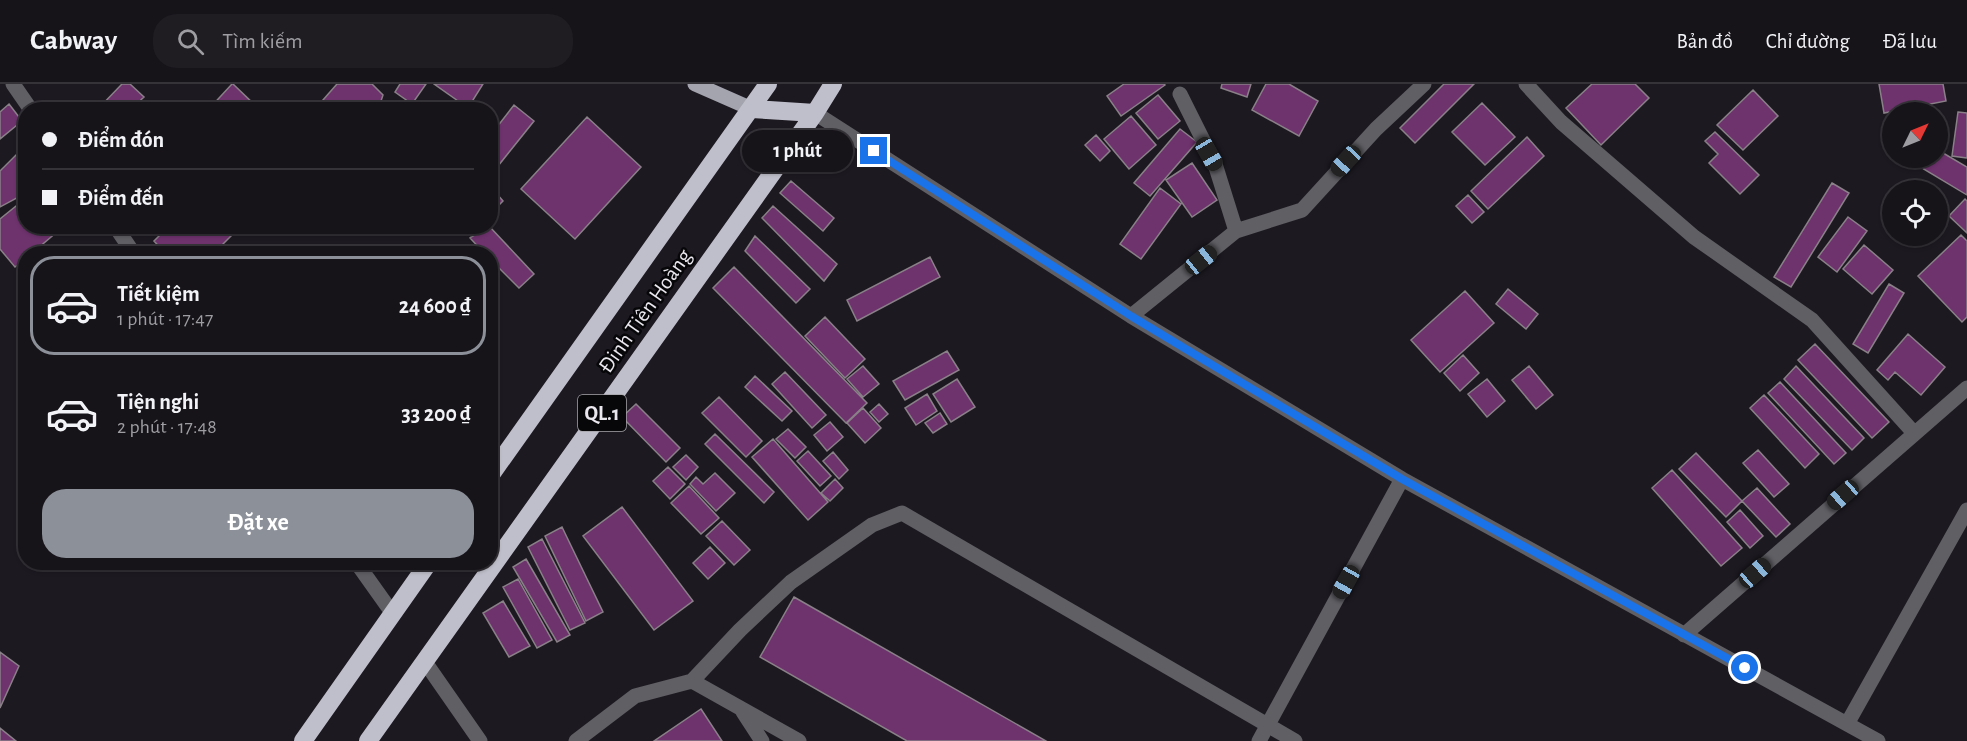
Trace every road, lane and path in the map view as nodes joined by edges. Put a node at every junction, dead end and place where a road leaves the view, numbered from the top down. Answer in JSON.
{"nodes":[{"id":1,"x":13,"y":84,"type":"edge"},
{"id":2,"x":695,"y":84,"type":"edge"},
{"id":3,"x":768,"y":84,"type":"edge"},
{"id":4,"x":833,"y":84,"type":"edge"},
{"id":5,"x":1424,"y":84,"type":"edge"},
{"id":6,"x":1526,"y":84,"type":"edge"},
{"id":7,"x":1180,"y":94,"type":"dead end"},
{"id":8,"x":25,"y":102,"type":"edge"},
{"id":9,"x":752,"y":109,"type":"junction"},
{"id":10,"x":815,"y":112,"type":"junction"},
{"id":11,"x":1236,"y":231,"type":"junction"},
{"id":12,"x":1131,"y":316,"type":"junction"},
{"id":13,"x":1967,"y":388,"type":"edge"},
{"id":14,"x":1914,"y":433,"type":"junction"},
{"id":15,"x":498,"y":465,"type":"edge"},
{"id":16,"x":1402,"y":479,"type":"junction"},
{"id":17,"x":1967,"y":510,"type":"edge"},
{"id":18,"x":498,"y":559,"type":"edge"},
{"id":19,"x":362,"y":570,"type":"edge"},
{"id":20,"x":423,"y":570,"type":"edge"},
{"id":21,"x":490,"y":570,"type":"edge"},
{"id":22,"x":393,"y":614,"type":"junction"},
{"id":23,"x":1684,"y":635,"type":"junction"},
{"id":24,"x":425,"y":662,"type":"junction"},
{"id":25,"x":692,"y":681,"type":"junction"},
{"id":26,"x":742,"y":710,"type":"junction"},
{"id":27,"x":1847,"y":724,"type":"junction"},
{"id":28,"x":1267,"y":726,"type":"junction"},
{"id":29,"x":303,"y":741,"type":"edge"},
{"id":30,"x":368,"y":741,"type":"edge"},
{"id":31,"x":480,"y":741,"type":"edge"},
{"id":32,"x":576,"y":741,"type":"edge"},
{"id":33,"x":762,"y":741,"type":"edge"},
{"id":34,"x":799,"y":741,"type":"edge"},
{"id":35,"x":1259,"y":741,"type":"edge"},
{"id":36,"x":1295,"y":741,"type":"edge"},
{"id":37,"x":1878,"y":741,"type":"edge"}],
"edges":[{"from":1,"to":8,"type":"street"},
{"from":2,"to":9,"type":"main road"},
{"from":3,"to":9,"type":"highway","name":"Đinh Tiên Hoàng","number":"QL.1"},
{"from":4,"to":10,"type":"highway","name":"Đinh Tiên Hoàng","number":"QL.1"},
{"from":5,"to":11,"type":"street"},
{"from":6,"to":14,"type":"street"},
{"from":7,"to":11,"type":"street"},
{"from":9,"to":10,"type":"highway"},
{"from":9,"to":15,"type":"highway","name":"Đinh Tiên Hoàng","number":"QL.1"},
{"from":10,"to":12,"type":"street"},
{"from":10,"to":18,"type":"highway","name":"Đinh Tiên Hoàng","number":"QL.1"},
{"from":11,"to":12,"type":"street"},
{"from":12,"to":16,"type":"street"},
{"from":13,"to":14,"type":"street"},
{"from":14,"to":23,"type":"street"},
{"from":16,"to":23,"type":"street"},
{"from":16,"to":28,"type":"street"},
{"from":17,"to":27,"type":"street"},
{"from":19,"to":22,"type":"street"},
{"from":20,"to":22,"type":"highway"},
{"from":21,"to":24,"type":"highway","name":"Đinh Tiên Hoàng","number":"QL.1"},
{"from":22,"to":29,"type":"highway"},
{"from":23,"to":27,"type":"street"},
{"from":24,"to":30,"type":"highway","name":"Đinh Tiên Hoàng","number":"QL.1"},
{"from":24,"to":31,"type":"street"},
{"from":25,"to":26,"type":"street"},
{"from":25,"to":28,"type":"street"},
{"from":25,"to":32,"type":"street"},
{"from":26,"to":33,"type":"street"},
{"from":26,"to":34,"type":"street"},
{"from":27,"to":37,"type":"street"},
{"from":28,"to":35,"type":"street"},
{"from":28,"to":36,"type":"street"}]}
